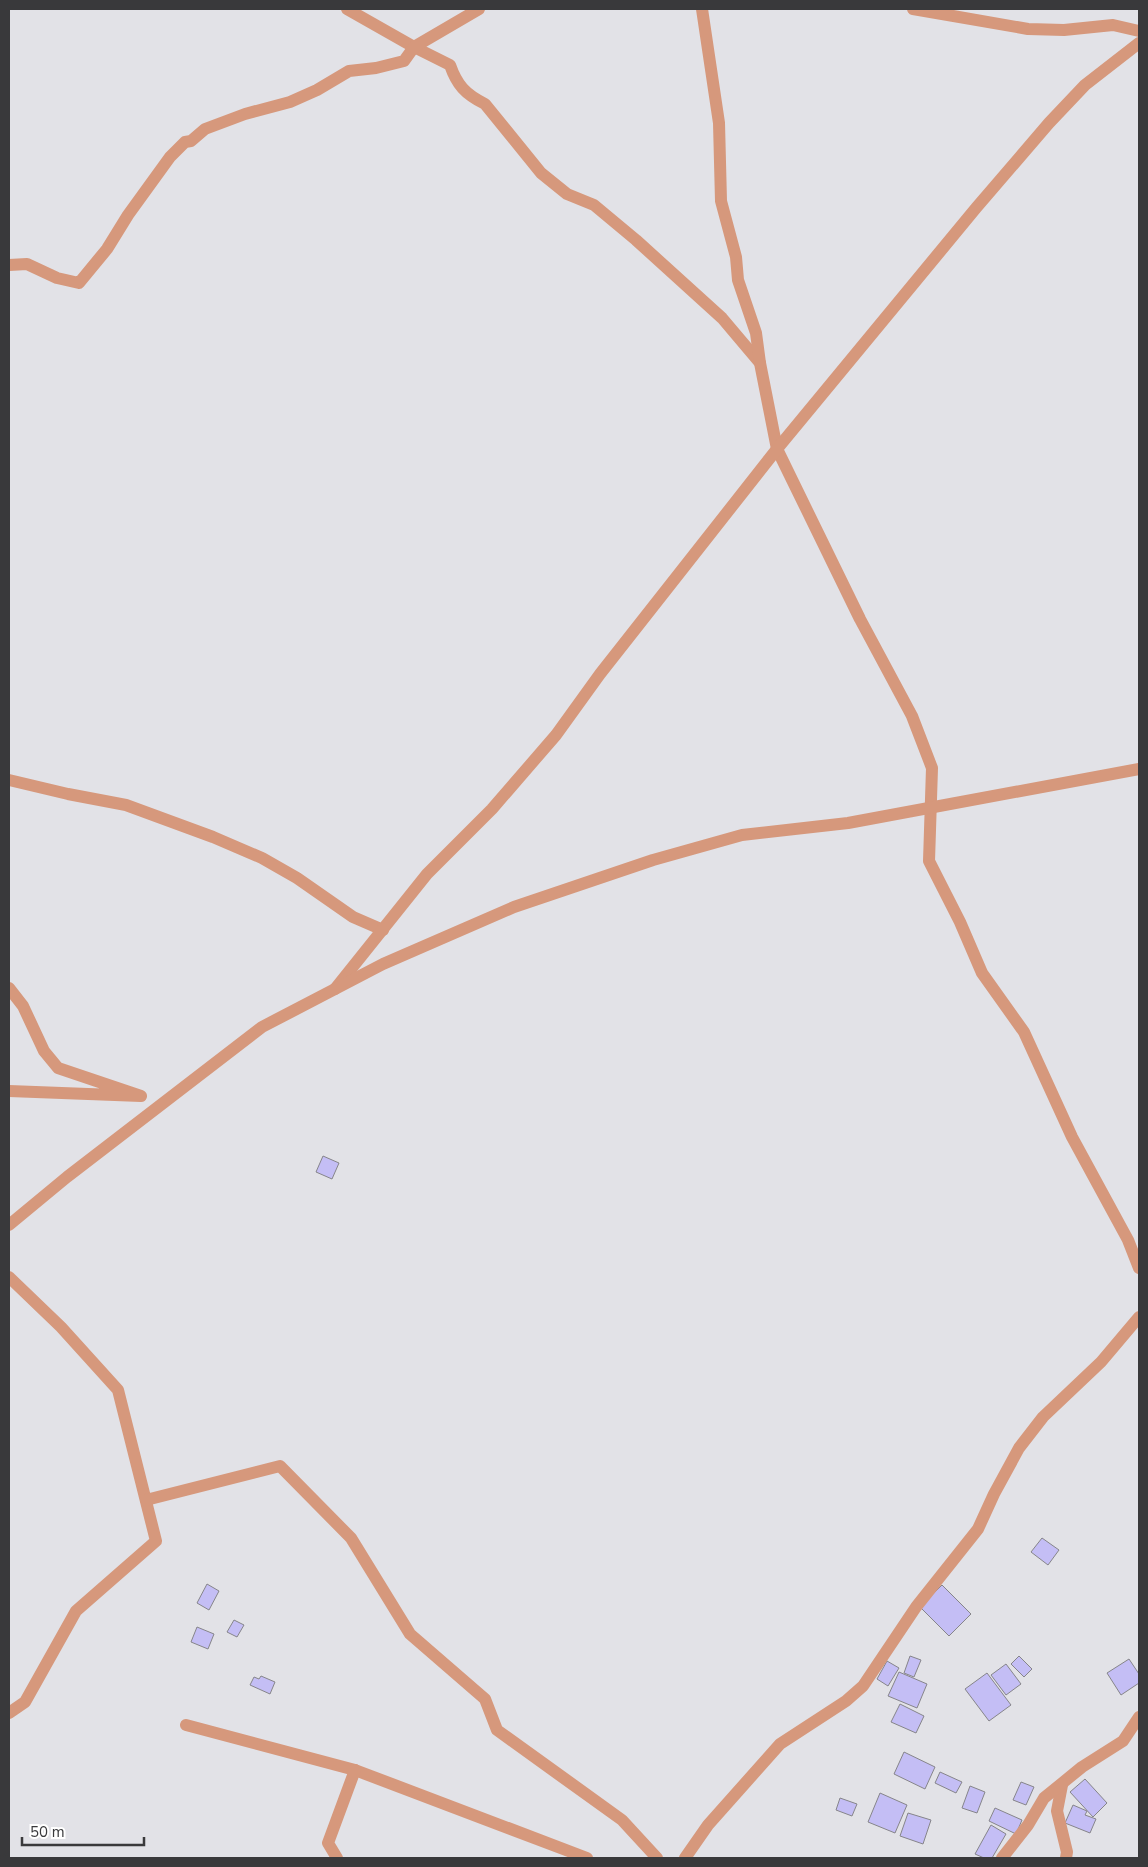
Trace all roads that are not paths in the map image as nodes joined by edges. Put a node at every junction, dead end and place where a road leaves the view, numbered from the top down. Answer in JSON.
{"nodes":[{"id":1,"x":347,"y":9,"type":"edge"},
{"id":2,"x":480,"y":9,"type":"edge"},
{"id":3,"x":702,"y":9,"type":"edge"},
{"id":4,"x":913,"y":9,"type":"edge"},
{"id":5,"x":1139,"y":30,"type":"edge"},
{"id":6,"x":1139,"y":44,"type":"edge"},
{"id":7,"x":414,"y":47,"type":"junction"},
{"id":8,"x":9,"y":265,"type":"edge"},
{"id":9,"x":760,"y":362,"type":"junction"},
{"id":10,"x":777,"y":449,"type":"junction"},
{"id":11,"x":1139,"y":769,"type":"edge"},
{"id":12,"x":9,"y":780,"type":"edge"},
{"id":13,"x":932,"y":807,"type":"junction"},
{"id":14,"x":383,"y":930,"type":"junction"},
{"id":15,"x":9,"y":988,"type":"edge"},
{"id":16,"x":335,"y":989,"type":"junction"},
{"id":17,"x":9,"y":1090,"type":"edge"},
{"id":18,"x":141,"y":1096,"type":"junction"},
{"id":19,"x":168,"y":1099,"type":"junction"},
{"id":20,"x":9,"y":1225,"type":"edge"},
{"id":21,"x":1139,"y":1268,"type":"edge"},
{"id":22,"x":9,"y":1277,"type":"edge"},
{"id":23,"x":1139,"y":1317,"type":"edge"},
{"id":24,"x":146,"y":1500,"type":"junction"},
{"id":25,"x":9,"y":1713,"type":"edge"},
{"id":26,"x":1139,"y":1717,"type":"edge"},
{"id":27,"x":186,"y":1725,"type":"dead end"},
{"id":28,"x":355,"y":1770,"type":"junction"},
{"id":29,"x":1062,"y":1785,"type":"junction"},
{"id":30,"x":337,"y":1858,"type":"edge"},
{"id":31,"x":587,"y":1858,"type":"edge"},
{"id":32,"x":657,"y":1858,"type":"edge"},
{"id":33,"x":685,"y":1858,"type":"edge"},
{"id":34,"x":1002,"y":1858,"type":"edge"},
{"id":35,"x":1066,"y":1858,"type":"edge"}],
"edges":[{"from":1,"to":7,"type":"street"},
{"from":2,"to":7,"type":"street"},
{"from":3,"to":9,"type":"street"},
{"from":4,"to":5,"type":"street"},
{"from":6,"to":10,"type":"street"},
{"from":7,"to":8,"type":"street"},
{"from":7,"to":9,"type":"street"},
{"from":9,"to":10,"type":"street"},
{"from":10,"to":13,"type":"street"},
{"from":10,"to":14,"type":"street"},
{"from":11,"to":13,"type":"street"},
{"from":12,"to":14,"type":"street"},
{"from":13,"to":16,"type":"street"},
{"from":13,"to":21,"type":"street"},
{"from":14,"to":16,"type":"street"},
{"from":15,"to":18,"type":"street"},
{"from":16,"to":19,"type":"street"},
{"from":17,"to":18,"type":"street"},
{"from":18,"to":19,"type":"street"},
{"from":19,"to":20,"type":"street"},
{"from":22,"to":24,"type":"street"},
{"from":23,"to":33,"type":"street"},
{"from":24,"to":25,"type":"street"},
{"from":24,"to":32,"type":"street"},
{"from":26,"to":29,"type":"street"},
{"from":27,"to":28,"type":"street"},
{"from":28,"to":30,"type":"street"},
{"from":28,"to":31,"type":"street"},
{"from":29,"to":34,"type":"street"},
{"from":29,"to":35,"type":"street"}]}
